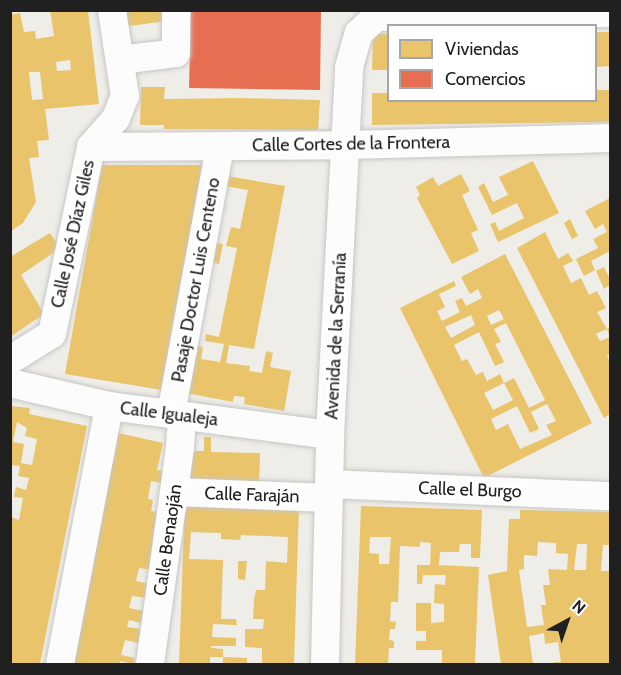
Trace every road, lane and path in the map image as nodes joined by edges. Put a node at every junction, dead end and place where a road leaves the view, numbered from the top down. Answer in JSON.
{"nodes":[{"id":1,"x":112,"y":10,"type":"edge"},
{"id":2,"x":176,"y":10,"type":"edge"},
{"id":3,"x":610,"y":12,"type":"edge"},
{"id":4,"x":377,"y":14,"type":"edge"},
{"id":5,"x":120,"y":60,"type":"junction"},
{"id":6,"x":610,"y":138,"type":"edge"},
{"id":7,"x":347,"y":145,"type":"junction"},
{"id":8,"x":220,"y":146,"type":"junction"},
{"id":9,"x":91,"y":147,"type":"junction"},
{"id":10,"x":10,"y":360,"type":"edge"},
{"id":11,"x":10,"y":383,"type":"edge"},
{"id":12,"x":109,"y":406,"type":"junction"},
{"id":13,"x":176,"y":415,"type":"junction"},
{"id":14,"x":330,"y":435,"type":"junction"},
{"id":15,"x":329,"y":491,"type":"junction"},
{"id":16,"x":174,"y":492,"type":"junction"},
{"id":17,"x":610,"y":496,"type":"edge"},
{"id":18,"x":60,"y":664,"type":"edge"},
{"id":19,"x":150,"y":664,"type":"edge"},
{"id":20,"x":325,"y":664,"type":"edge"}],
"edges":[{"from":1,"to":5,"type":"street","name":"Calle José Díaz Giles"},
{"from":2,"to":5,"type":"street"},
{"from":3,"to":4,"type":"street"},
{"from":4,"to":7,"type":"street","name":"Avenida de la Serranía"},
{"from":5,"to":9,"type":"street","name":"Calle José Díaz Giles"},
{"from":6,"to":7,"type":"street","name":"Calle Cortes de la Frontera"},
{"from":7,"to":8,"type":"street","name":"Calle Cortes de la Frontera"},
{"from":7,"to":14,"type":"street","name":"Avenida de la Serranía"},
{"from":8,"to":9,"type":"street","name":"Calle Cortes de la Frontera"},
{"from":8,"to":13,"type":"street","name":"Pasaje Doctor Luis Centeno"},
{"from":9,"to":10,"type":"street","name":"Calle José Díaz Giles"},
{"from":11,"to":12,"type":"street","name":"Calle Igualeja"},
{"from":12,"to":13,"type":"street","name":"Calle Igualeja"},
{"from":12,"to":18,"type":"street"},
{"from":13,"to":14,"type":"street","name":"Calle Igualeja"},
{"from":13,"to":16,"type":"street","name":"Calle Benaoján"},
{"from":14,"to":15,"type":"street","name":"Avenida de la Serranía"},
{"from":15,"to":16,"type":"street","name":"Calle Faraján"},
{"from":15,"to":17,"type":"street","name":"Calle el Burgo"},
{"from":15,"to":20,"type":"street","name":"Avenida de la Serranía"},
{"from":16,"to":19,"type":"street","name":"Calle Benaoján"}]}
